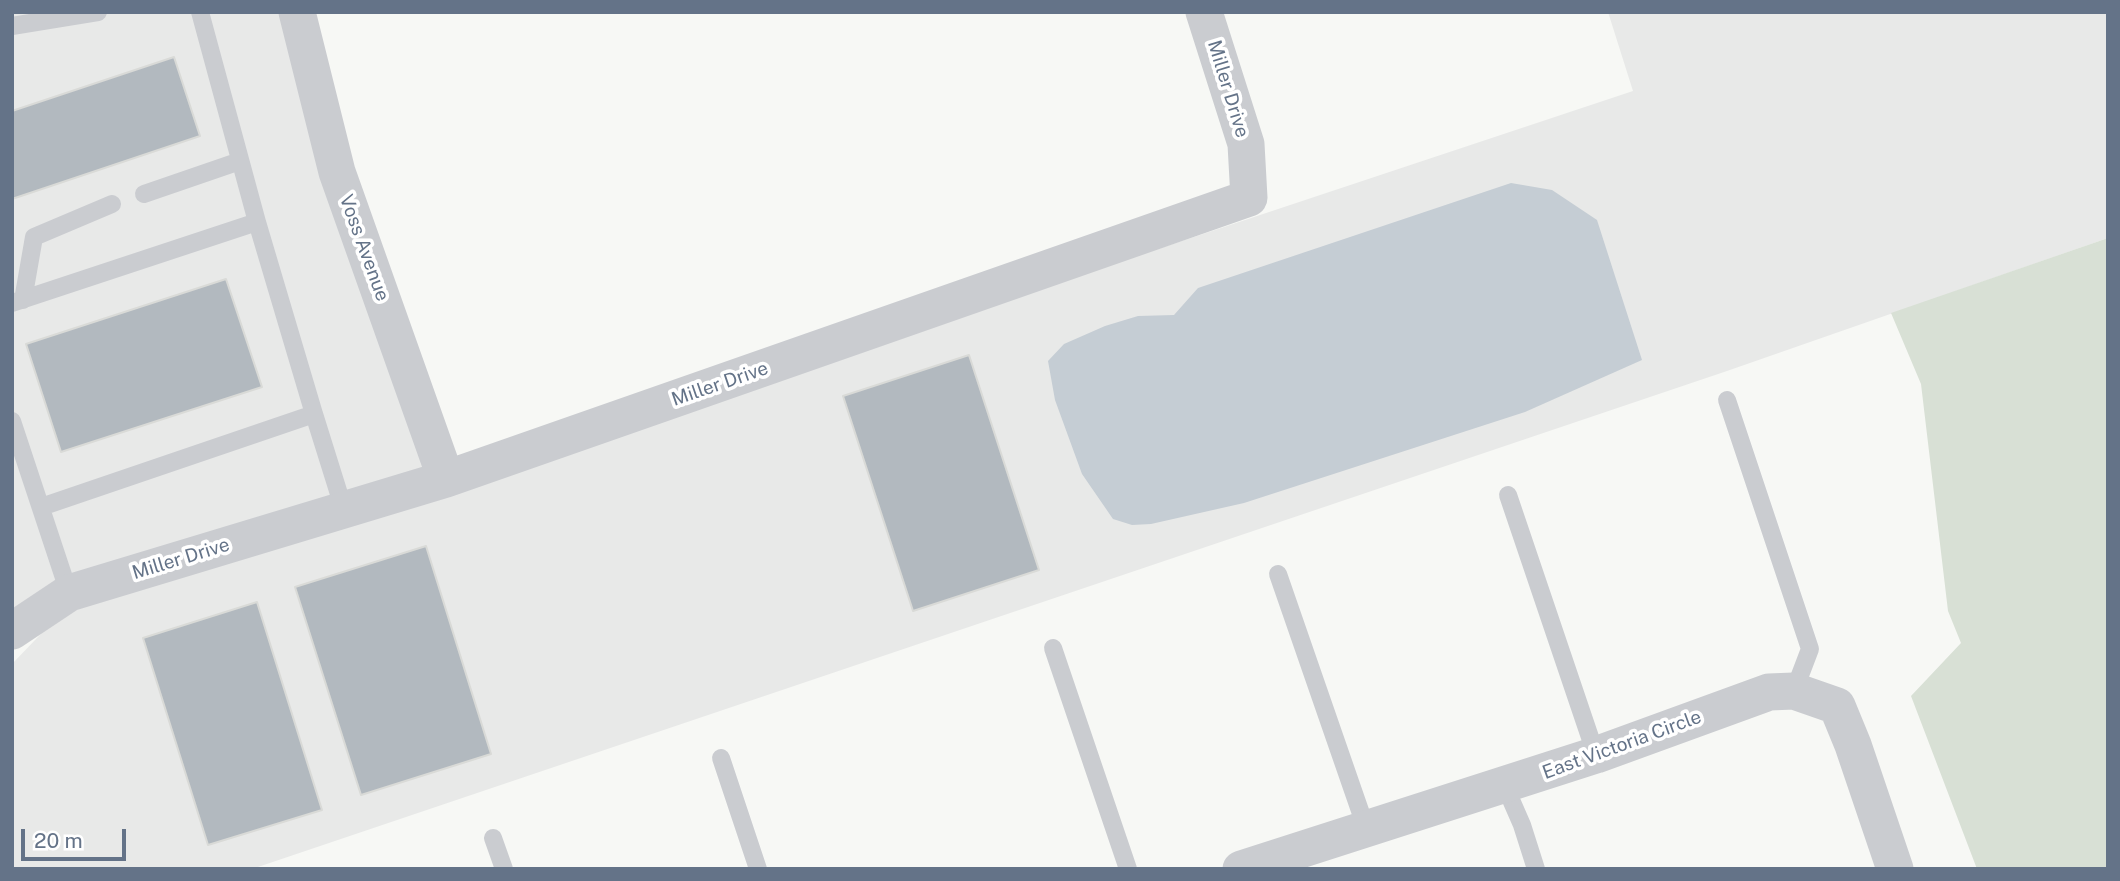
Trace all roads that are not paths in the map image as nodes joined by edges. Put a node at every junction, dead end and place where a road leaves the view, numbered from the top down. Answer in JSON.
{"nodes":[{"id":1,"x":97,"y":12,"type":"edge"},
{"id":2,"x":200,"y":12,"type":"edge"},
{"id":3,"x":297,"y":12,"type":"edge"},
{"id":4,"x":1204,"y":12,"type":"edge"},
{"id":5,"x":12,"y":26,"type":"edge"},
{"id":6,"x":240,"y":161,"type":"junction"},
{"id":7,"x":144,"y":194,"type":"dead end"},
{"id":8,"x":113,"y":204,"type":"dead end"},
{"id":9,"x":257,"y":222,"type":"junction"},
{"id":10,"x":18,"y":301,"type":"edge"},
{"id":11,"x":1727,"y":400,"type":"dead end"},
{"id":12,"x":314,"y":414,"type":"junction"},
{"id":13,"x":12,"y":421,"type":"edge"},
{"id":14,"x":446,"y":479,"type":"junction"},
{"id":15,"x":1508,"y":495,"type":"dead end"},
{"id":16,"x":41,"y":507,"type":"junction"},
{"id":17,"x":344,"y":510,"type":"junction"},
{"id":18,"x":1278,"y":573,"type":"dead end"},
{"id":19,"x":69,"y":593,"type":"junction"},
{"id":20,"x":12,"y":631,"type":"edge"},
{"id":21,"x":1053,"y":648,"type":"dead end"},
{"id":22,"x":1794,"y":691,"type":"junction"},
{"id":23,"x":1596,"y":755,"type":"junction"},
{"id":24,"x":721,"y":758,"type":"dead end"},
{"id":25,"x":1505,"y":786,"type":"junction"},
{"id":26,"x":1366,"y":828,"type":"junction"},
{"id":27,"x":493,"y":838,"type":"dead end"},
{"id":28,"x":1248,"y":868,"type":"edge"},
{"id":29,"x":504,"y":869,"type":"edge"},
{"id":30,"x":758,"y":869,"type":"edge"},
{"id":31,"x":1128,"y":869,"type":"edge"},
{"id":32,"x":1536,"y":869,"type":"edge"},
{"id":33,"x":1895,"y":869,"type":"edge"}],
"edges":[{"from":1,"to":5,"type":"lane"},
{"from":2,"to":6,"type":"lane"},
{"from":3,"to":14,"type":"street","name":"Voss Avenue"},
{"from":4,"to":14,"type":"street","name":"Miller Drive"},
{"from":6,"to":7,"type":"lane"},
{"from":6,"to":9,"type":"lane"},
{"from":8,"to":10,"type":"lane"},
{"from":9,"to":10,"type":"lane"},
{"from":9,"to":12,"type":"lane"},
{"from":11,"to":22,"type":"lane"},
{"from":12,"to":16,"type":"lane"},
{"from":12,"to":17,"type":"lane"},
{"from":13,"to":16,"type":"lane"},
{"from":14,"to":17,"type":"street","name":"Miller Drive"},
{"from":15,"to":23,"type":"lane"},
{"from":16,"to":19,"type":"lane"},
{"from":17,"to":19,"type":"street","name":"Miller Drive"},
{"from":18,"to":26,"type":"lane"},
{"from":19,"to":20,"type":"street","name":"Miller Drive"},
{"from":21,"to":31,"type":"lane"},
{"from":22,"to":23,"type":"street","name":"East Victoria Circle"},
{"from":22,"to":33,"type":"street","name":"East Victoria Circle"},
{"from":23,"to":25,"type":"street","name":"East Victoria Circle"},
{"from":24,"to":30,"type":"lane"},
{"from":25,"to":26,"type":"street","name":"East Victoria Circle"},
{"from":25,"to":32,"type":"lane"},
{"from":26,"to":28,"type":"street","name":"East Victoria Circle"},
{"from":27,"to":29,"type":"lane"}]}
